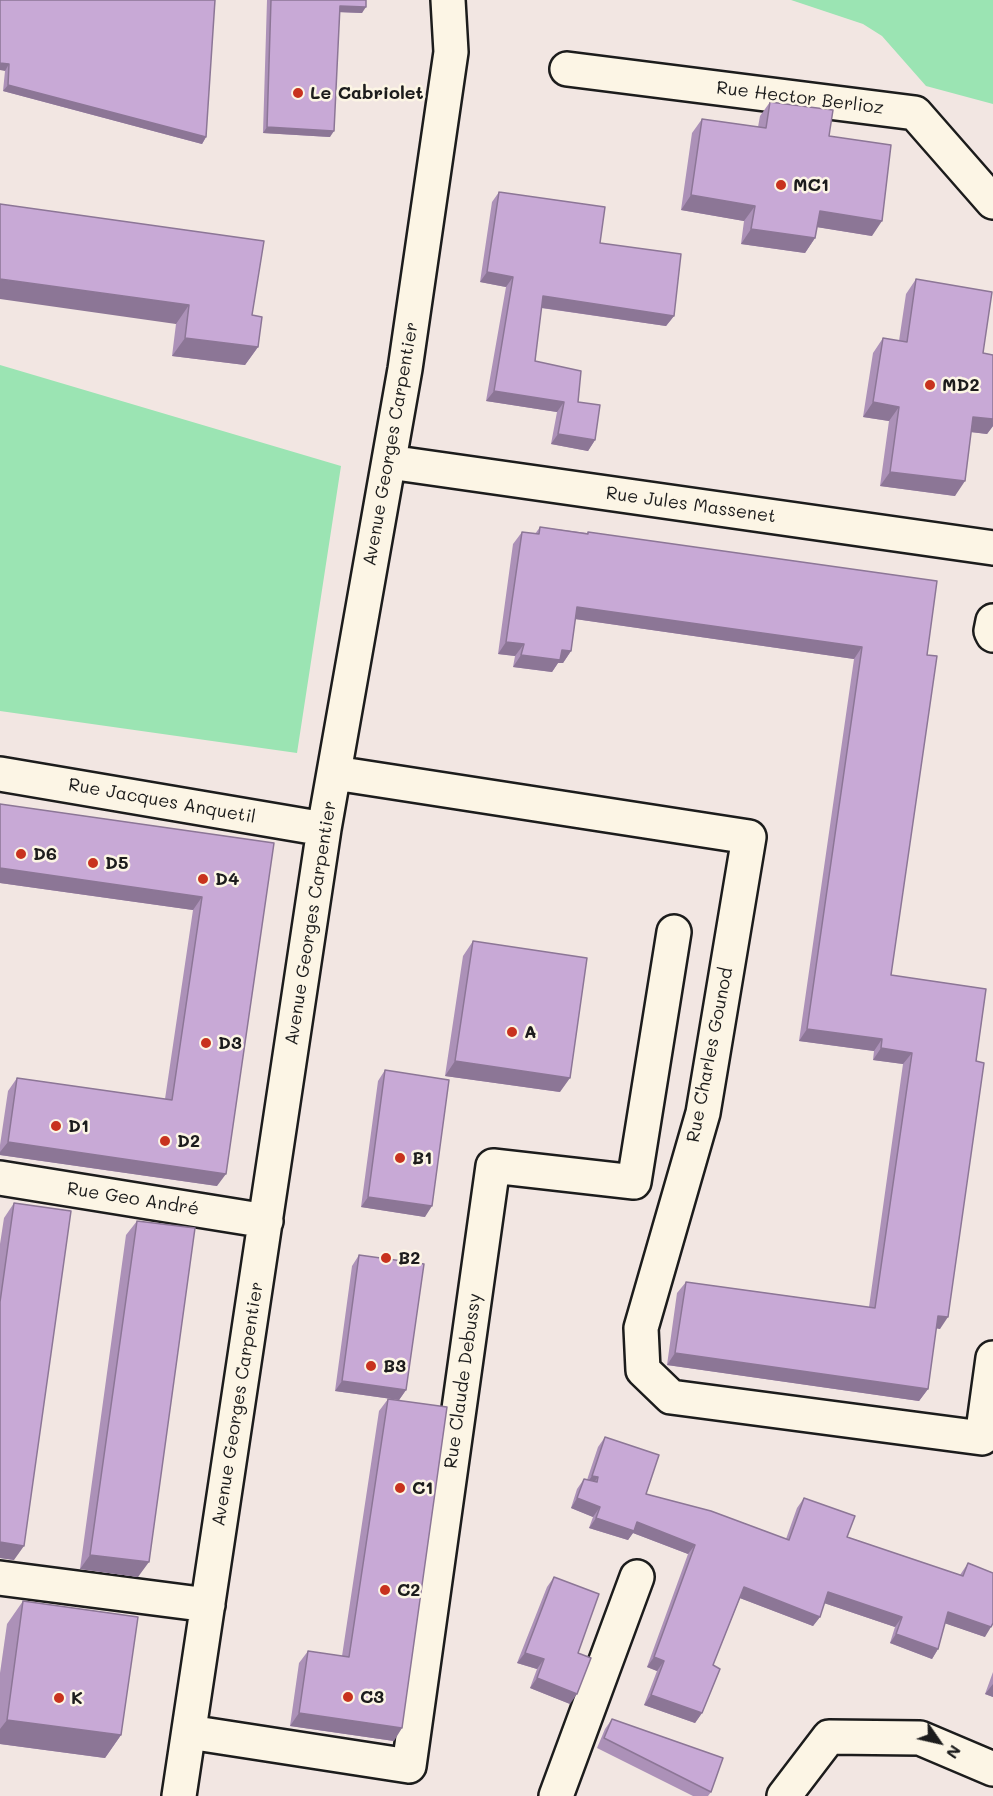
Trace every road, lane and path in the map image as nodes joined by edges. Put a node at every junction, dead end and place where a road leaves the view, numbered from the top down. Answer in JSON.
{"nodes":[{"id":1,"x":448,"y":0,"type":"edge"},
{"id":2,"x":470,"y":0,"type":"edge"},
{"id":3,"x":451,"y":51,"type":"junction"},
{"id":4,"x":567,"y":69,"type":"dead end"},
{"id":5,"x":993,"y":202,"type":"edge"},
{"id":6,"x":389,"y":462,"type":"junction"},
{"id":7,"x":993,"y":548,"type":"edge"},
{"id":8,"x":993,"y":621,"type":"edge"},
{"id":9,"x":993,"y":635,"type":"edge"},
{"id":10,"x":334,"y":773,"type":"junction"},
{"id":11,"x":0,"y":774,"type":"edge"},
{"id":12,"x":324,"y":829,"type":"junction"},
{"id":13,"x":674,"y":932,"type":"dead end"},
{"id":14,"x":0,"y":1178,"type":"edge"},
{"id":15,"x":266,"y":1221,"type":"junction"},
{"id":16,"x":993,"y":1358,"type":"edge"},
{"id":17,"x":637,"y":1577,"type":"dead end"},
{"id":18,"x":0,"y":1578,"type":"edge"},
{"id":19,"x":208,"y":1605,"type":"junction"},
{"id":20,"x":189,"y":1732,"type":"junction"},
{"id":21,"x":993,"y":1769,"type":"edge"},
{"id":22,"x":179,"y":1796,"type":"edge"},
{"id":23,"x":556,"y":1796,"type":"edge"},
{"id":24,"x":784,"y":1796,"type":"edge"}],
"edges":[{"from":1,"to":3,"type":"street","name":"Avenue Georges Carpentier"},
{"from":2,"to":3,"type":"street","name":"Avenue Georges Carpentier"},
{"from":3,"to":6,"type":"street","name":"Avenue Georges Carpentier"},
{"from":4,"to":5,"type":"street","name":"Rue Hector Berlioz"},
{"from":6,"to":7,"type":"street","name":"Rue Jules Massenet"},
{"from":6,"to":10,"type":"street","name":"Avenue Georges Carpentier"},
{"from":8,"to":9,"type":"street"},
{"from":10,"to":12,"type":"street","name":"Avenue Georges Carpentier"},
{"from":10,"to":16,"type":"street","name":"Rue Charles Gounod"},
{"from":11,"to":12,"type":"street","name":"Rue Jacques Anquetil"},
{"from":12,"to":15,"type":"street","name":"Avenue Georges Carpentier"},
{"from":13,"to":20,"type":"street","name":"Rue Claude Debussy"},
{"from":14,"to":15,"type":"street","name":"Rue Geo André"},
{"from":15,"to":19,"type":"street","name":"Avenue Georges Carpentier"},
{"from":17,"to":23,"type":"street"},
{"from":18,"to":19,"type":"street"},
{"from":19,"to":20,"type":"street","name":"Avenue Georges Carpentier"},
{"from":20,"to":22,"type":"street","name":"Avenue Georges Carpentier"},
{"from":21,"to":24,"type":"street"}]}
